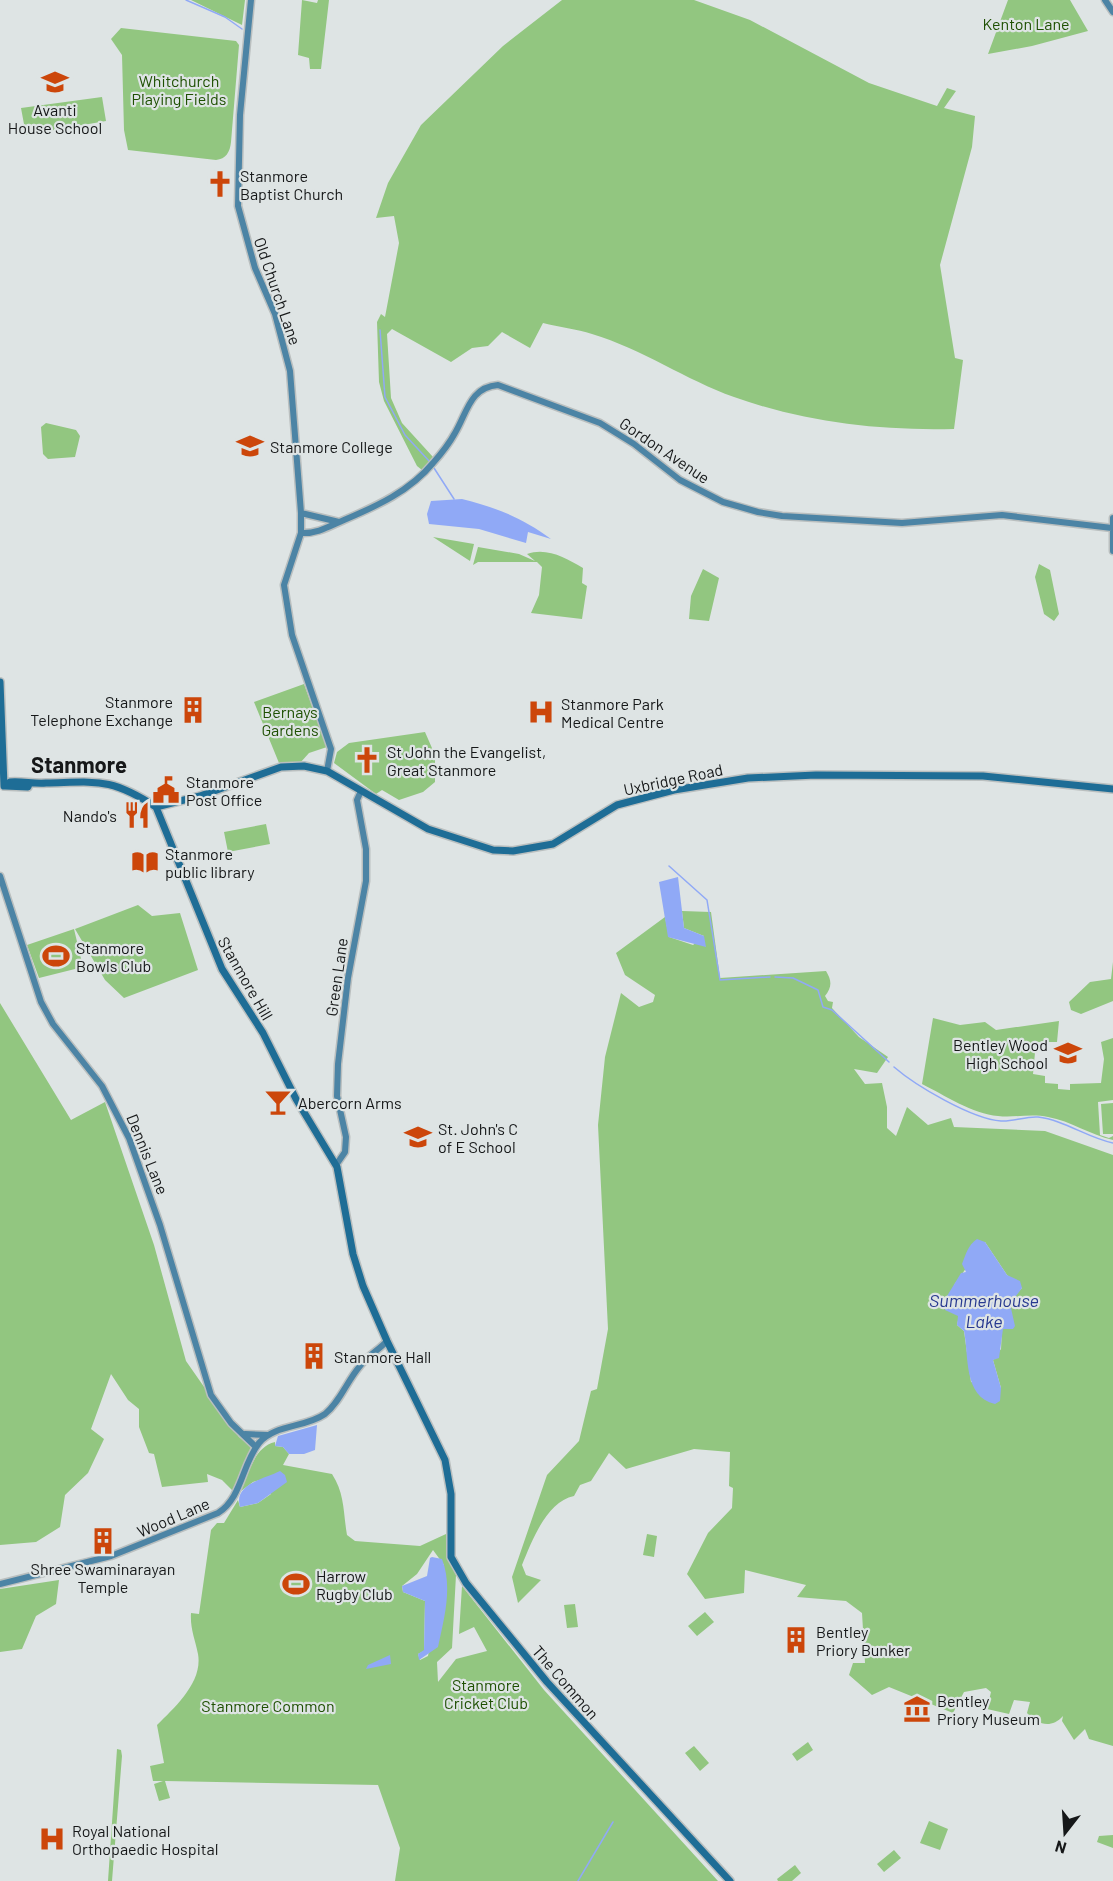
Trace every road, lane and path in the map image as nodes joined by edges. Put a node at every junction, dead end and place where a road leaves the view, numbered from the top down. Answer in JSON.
{"nodes":[{"id":1,"x":251,"y":0,"type":"edge"},
{"id":2,"x":1105,"y":0,"type":"edge"},
{"id":3,"x":1113,"y":12,"type":"edge"},
{"id":4,"x":301,"y":513,"type":"junction"},
{"id":5,"x":1113,"y":518,"type":"edge"},
{"id":6,"x":339,"y":522,"type":"junction"},
{"id":7,"x":1112,"y":528,"type":"edge"},
{"id":8,"x":301,"y":533,"type":"junction"},
{"id":9,"x":1113,"y":551,"type":"edge"},
{"id":10,"x":0,"y":682,"type":"edge"},
{"id":11,"x":4,"y":770,"type":"junction"},
{"id":12,"x":327,"y":771,"type":"junction"},
{"id":13,"x":18,"y":782,"type":"junction"},
{"id":14,"x":30,"y":784,"type":"junction"},
{"id":15,"x":4,"y":786,"type":"edge"},
{"id":16,"x":1113,"y":789,"type":"edge"},
{"id":17,"x":361,"y":791,"type":"junction"},
{"id":18,"x":156,"y":807,"type":"junction"},
{"id":19,"x":0,"y":876,"type":"edge"},
{"id":20,"x":336,"y":1168,"type":"junction"},
{"id":21,"x":387,"y":1341,"type":"junction"},
{"id":22,"x":245,"y":1434,"type":"junction"},
{"id":23,"x":268,"y":1435,"type":"junction"},
{"id":24,"x":256,"y":1448,"type":"junction"},
{"id":25,"x":448,"y":1470,"type":"joint"},
{"id":26,"x":0,"y":1584,"type":"edge"},
{"id":27,"x":730,"y":1881,"type":"edge"}],
"edges":[{"from":1,"to":4,"type":"street","name":"Old Church Lane"},
{"from":2,"to":3,"type":"street"},
{"from":4,"to":6,"type":"street"},
{"from":4,"to":8,"type":"street","name":"Old Church Lane"},
{"from":5,"to":7,"type":"street"},
{"from":6,"to":7,"type":"street","name":"Gordon Avenue"},
{"from":6,"to":8,"type":"street","name":"Gordon Avenue"},
{"from":7,"to":9,"type":"street"},
{"from":8,"to":12,"type":"street","name":"Old Church Lane"},
{"from":10,"to":11,"type":"main road"},
{"from":11,"to":13,"type":"main road"},
{"from":11,"to":15,"type":"main road"},
{"from":12,"to":17,"type":"main road","name":"Uxbridge Road"},
{"from":12,"to":18,"type":"main road","name":"Uxbridge Road"},
{"from":13,"to":14,"type":"main road"},
{"from":13,"to":15,"type":"main road"},
{"from":14,"to":15,"type":"main road"},
{"from":14,"to":18,"type":"main road"},
{"from":16,"to":17,"type":"main road","name":"Uxbridge Road"},
{"from":17,"to":20,"type":"street","name":"Green Lane"},
{"from":18,"to":20,"type":"main road","name":"Stanmore Hill"},
{"from":19,"to":22,"type":"street","name":"Dennis Lane"},
{"from":20,"to":21,"type":"main road","name":"Stanmore Hill"},
{"from":21,"to":23,"type":"street","name":"Wood Lane"},
{"from":21,"to":25,"type":"main road","name":"Stanmore Hill"},
{"from":22,"to":23,"type":"street"},
{"from":22,"to":24,"type":"street","name":"Dennis Lane"},
{"from":23,"to":24,"type":"street","name":"Wood Lane"},
{"from":24,"to":26,"type":"street","name":"Wood Lane"},
{"from":25,"to":27,"type":"main road","name":"The Common"}]}
